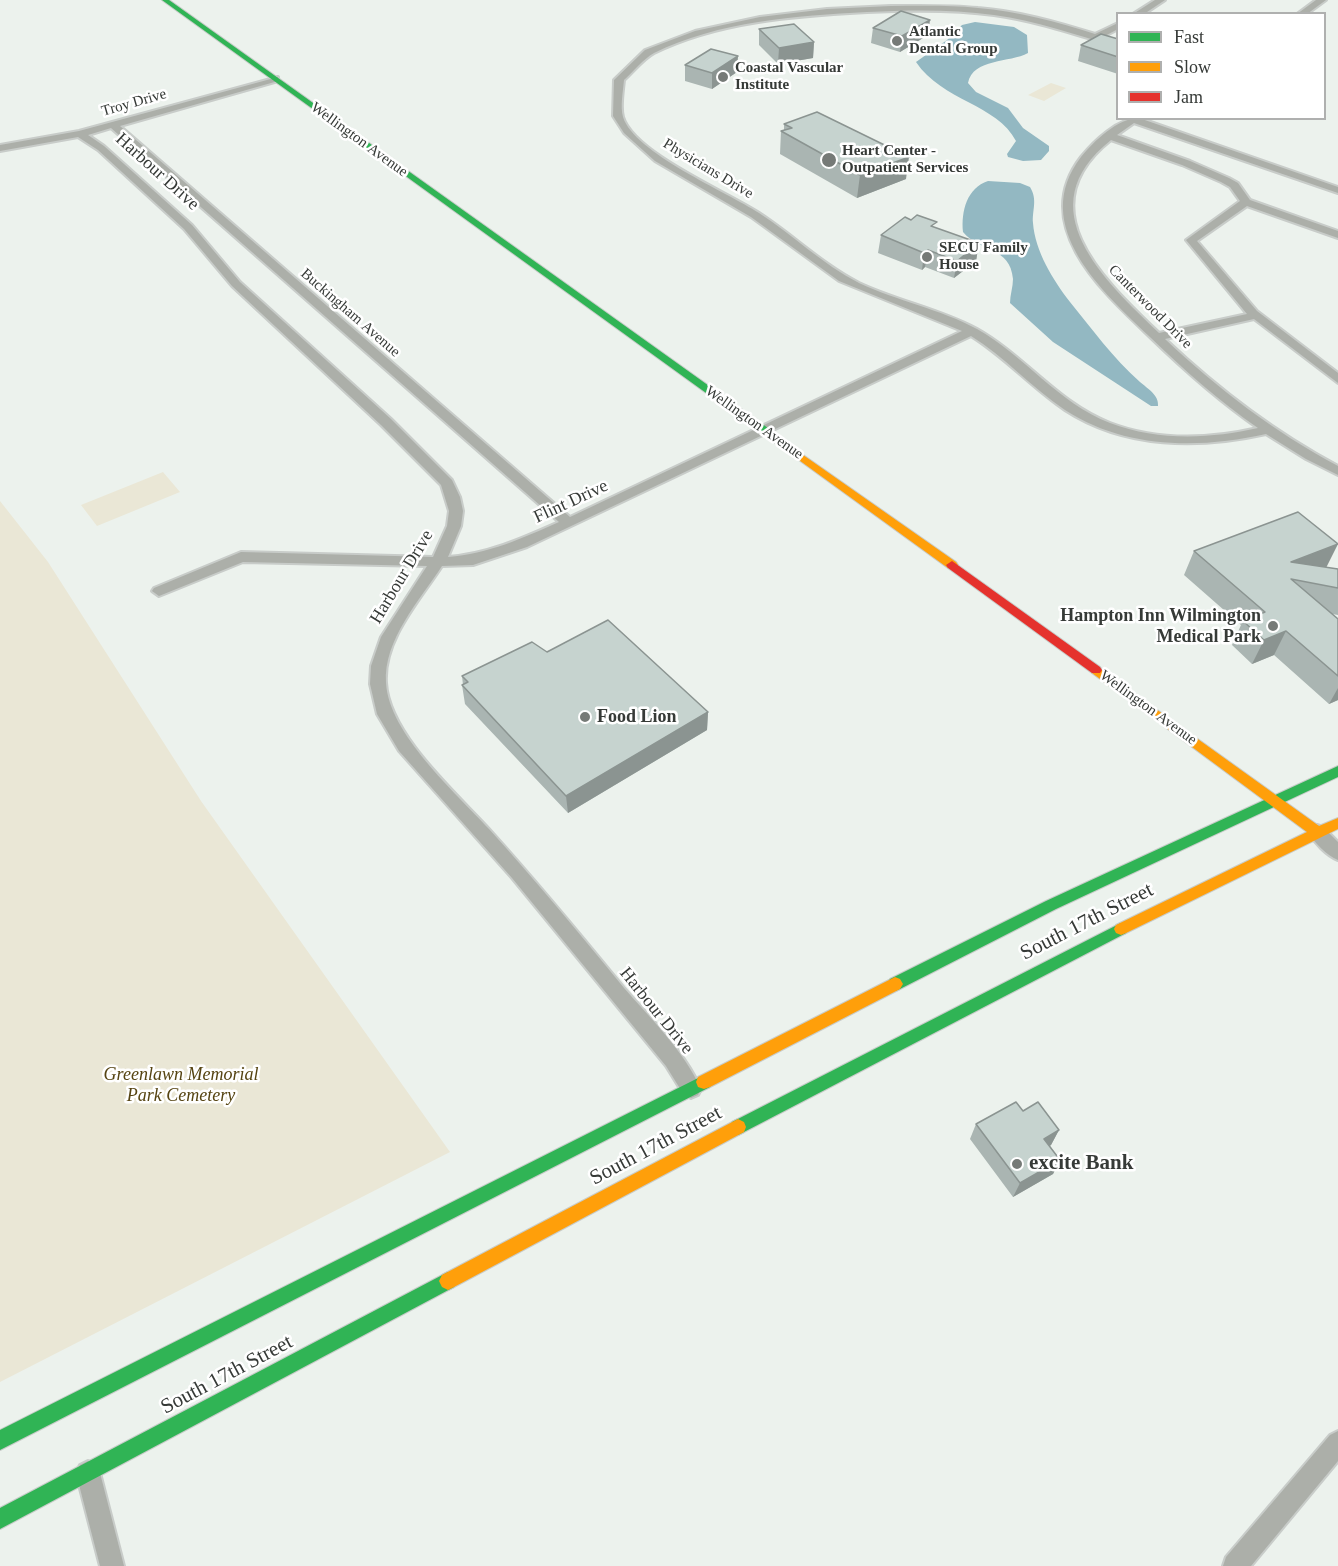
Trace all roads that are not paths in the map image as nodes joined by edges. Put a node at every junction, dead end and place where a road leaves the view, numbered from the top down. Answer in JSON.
{"nodes":[{"id":1,"x":165,"y":0,"type":"edge"},
{"id":2,"x":1161,"y":0,"type":"edge"},
{"id":3,"x":1322,"y":0,"type":"edge"},
{"id":4,"x":1140,"y":12,"type":"edge"},
{"id":5,"x":1304,"y":12,"type":"edge"},
{"id":6,"x":1116,"y":26,"type":"edge"},
{"id":7,"x":1096,"y":37,"type":"junction"},
{"id":8,"x":1116,"y":43,"type":"edge"},
{"id":9,"x":275,"y":79,"type":"junction"},
{"id":10,"x":1133,"y":120,"type":"edge"},
{"id":11,"x":1137,"y":120,"type":"edge"},
{"id":12,"x":112,"y":125,"type":"junction"},
{"id":13,"x":80,"y":134,"type":"junction"},
{"id":14,"x":1109,"y":136,"type":"junction"},
{"id":15,"x":0,"y":148,"type":"edge"},
{"id":16,"x":1338,"y":190,"type":"edge"},
{"id":17,"x":1246,"y":202,"type":"junction"},
{"id":18,"x":1338,"y":235,"type":"edge"},
{"id":19,"x":1257,"y":315,"type":"junction"},
{"id":20,"x":972,"y":331,"type":"junction"},
{"id":21,"x":1156,"y":337,"type":"junction"},
{"id":22,"x":1338,"y":379,"type":"edge"},
{"id":23,"x":1267,"y":430,"type":"junction"},
{"id":24,"x":765,"y":431,"type":"junction"},
{"id":25,"x":1338,"y":471,"type":"edge"},
{"id":26,"x":569,"y":523,"type":"junction"},
{"id":27,"x":437,"y":562,"type":"junction"},
{"id":28,"x":159,"y":591,"type":"dead end"},
{"id":29,"x":1338,"y":771,"type":"edge"},
{"id":30,"x":1276,"y":800,"type":"junction"},
{"id":31,"x":1338,"y":823,"type":"edge"},
{"id":32,"x":1317,"y":832,"type":"junction"},
{"id":33,"x":1338,"y":853,"type":"edge"},
{"id":34,"x":691,"y":1089,"type":"junction"},
{"id":35,"x":0,"y":1440,"type":"edge"},
{"id":36,"x":1338,"y":1443,"type":"edge"},
{"id":37,"x":88,"y":1473,"type":"junction"},
{"id":38,"x":0,"y":1519,"type":"edge"},
{"id":39,"x":112,"y":1566,"type":"edge"},
{"id":40,"x":1235,"y":1566,"type":"edge"}],
"edges":[{"from":1,"to":9,"type":"street","name":"Wellington Avenue"},
{"from":2,"to":4,"type":"street"},
{"from":3,"to":5,"type":"street"},
{"from":6,"to":7,"type":"street"},
{"from":7,"to":8,"type":"street"},
{"from":7,"to":20,"type":"street","name":"Physicians Drive"},
{"from":9,"to":12,"type":"street","name":"Troy Drive"},
{"from":9,"to":24,"type":"street","name":"Wellington Avenue"},
{"from":10,"to":14,"type":"street","name":"Canterwood Drive"},
{"from":11,"to":16,"type":"street"},
{"from":12,"to":13,"type":"street","name":"Troy Drive"},
{"from":12,"to":26,"type":"street","name":"Buckingham Avenue"},
{"from":13,"to":15,"type":"street","name":"Troy Drive"},
{"from":13,"to":27,"type":"street","name":"Harbour Drive"},
{"from":14,"to":17,"type":"street"},
{"from":14,"to":21,"type":"street","name":"Canterwood Drive"},
{"from":17,"to":18,"type":"street"},
{"from":17,"to":19,"type":"street"},
{"from":19,"to":21,"type":"street"},
{"from":19,"to":22,"type":"street"},
{"from":20,"to":23,"type":"street","name":"Physicians Drive"},
{"from":20,"to":24,"type":"street","name":"Flint Drive"},
{"from":21,"to":23,"type":"street","name":"Canterwood Drive"},
{"from":23,"to":25,"type":"street","name":"Canterwood Drive"},
{"from":24,"to":26,"type":"street","name":"Flint Drive"},
{"from":24,"to":30,"type":"street","name":"Wellington Avenue"},
{"from":26,"to":27,"type":"street","name":"Flint Drive"},
{"from":27,"to":28,"type":"street","name":"Flint Drive"},
{"from":27,"to":34,"type":"street","name":"Harbour Drive"},
{"from":29,"to":30,"type":"street","name":"South 17th Street"},
{"from":30,"to":32,"type":"street","name":"Wellington Avenue"},
{"from":30,"to":34,"type":"street","name":"South 17th Street"},
{"from":31,"to":32,"type":"street","name":"South 17th Street"},
{"from":32,"to":33,"type":"street","name":"Wellington Avenue"},
{"from":32,"to":37,"type":"street","name":"South 17th Street"},
{"from":34,"to":35,"type":"street","name":"South 17th Street"},
{"from":36,"to":40,"type":"street"},
{"from":37,"to":38,"type":"street","name":"South 17th Street"},
{"from":37,"to":39,"type":"street"}]}
